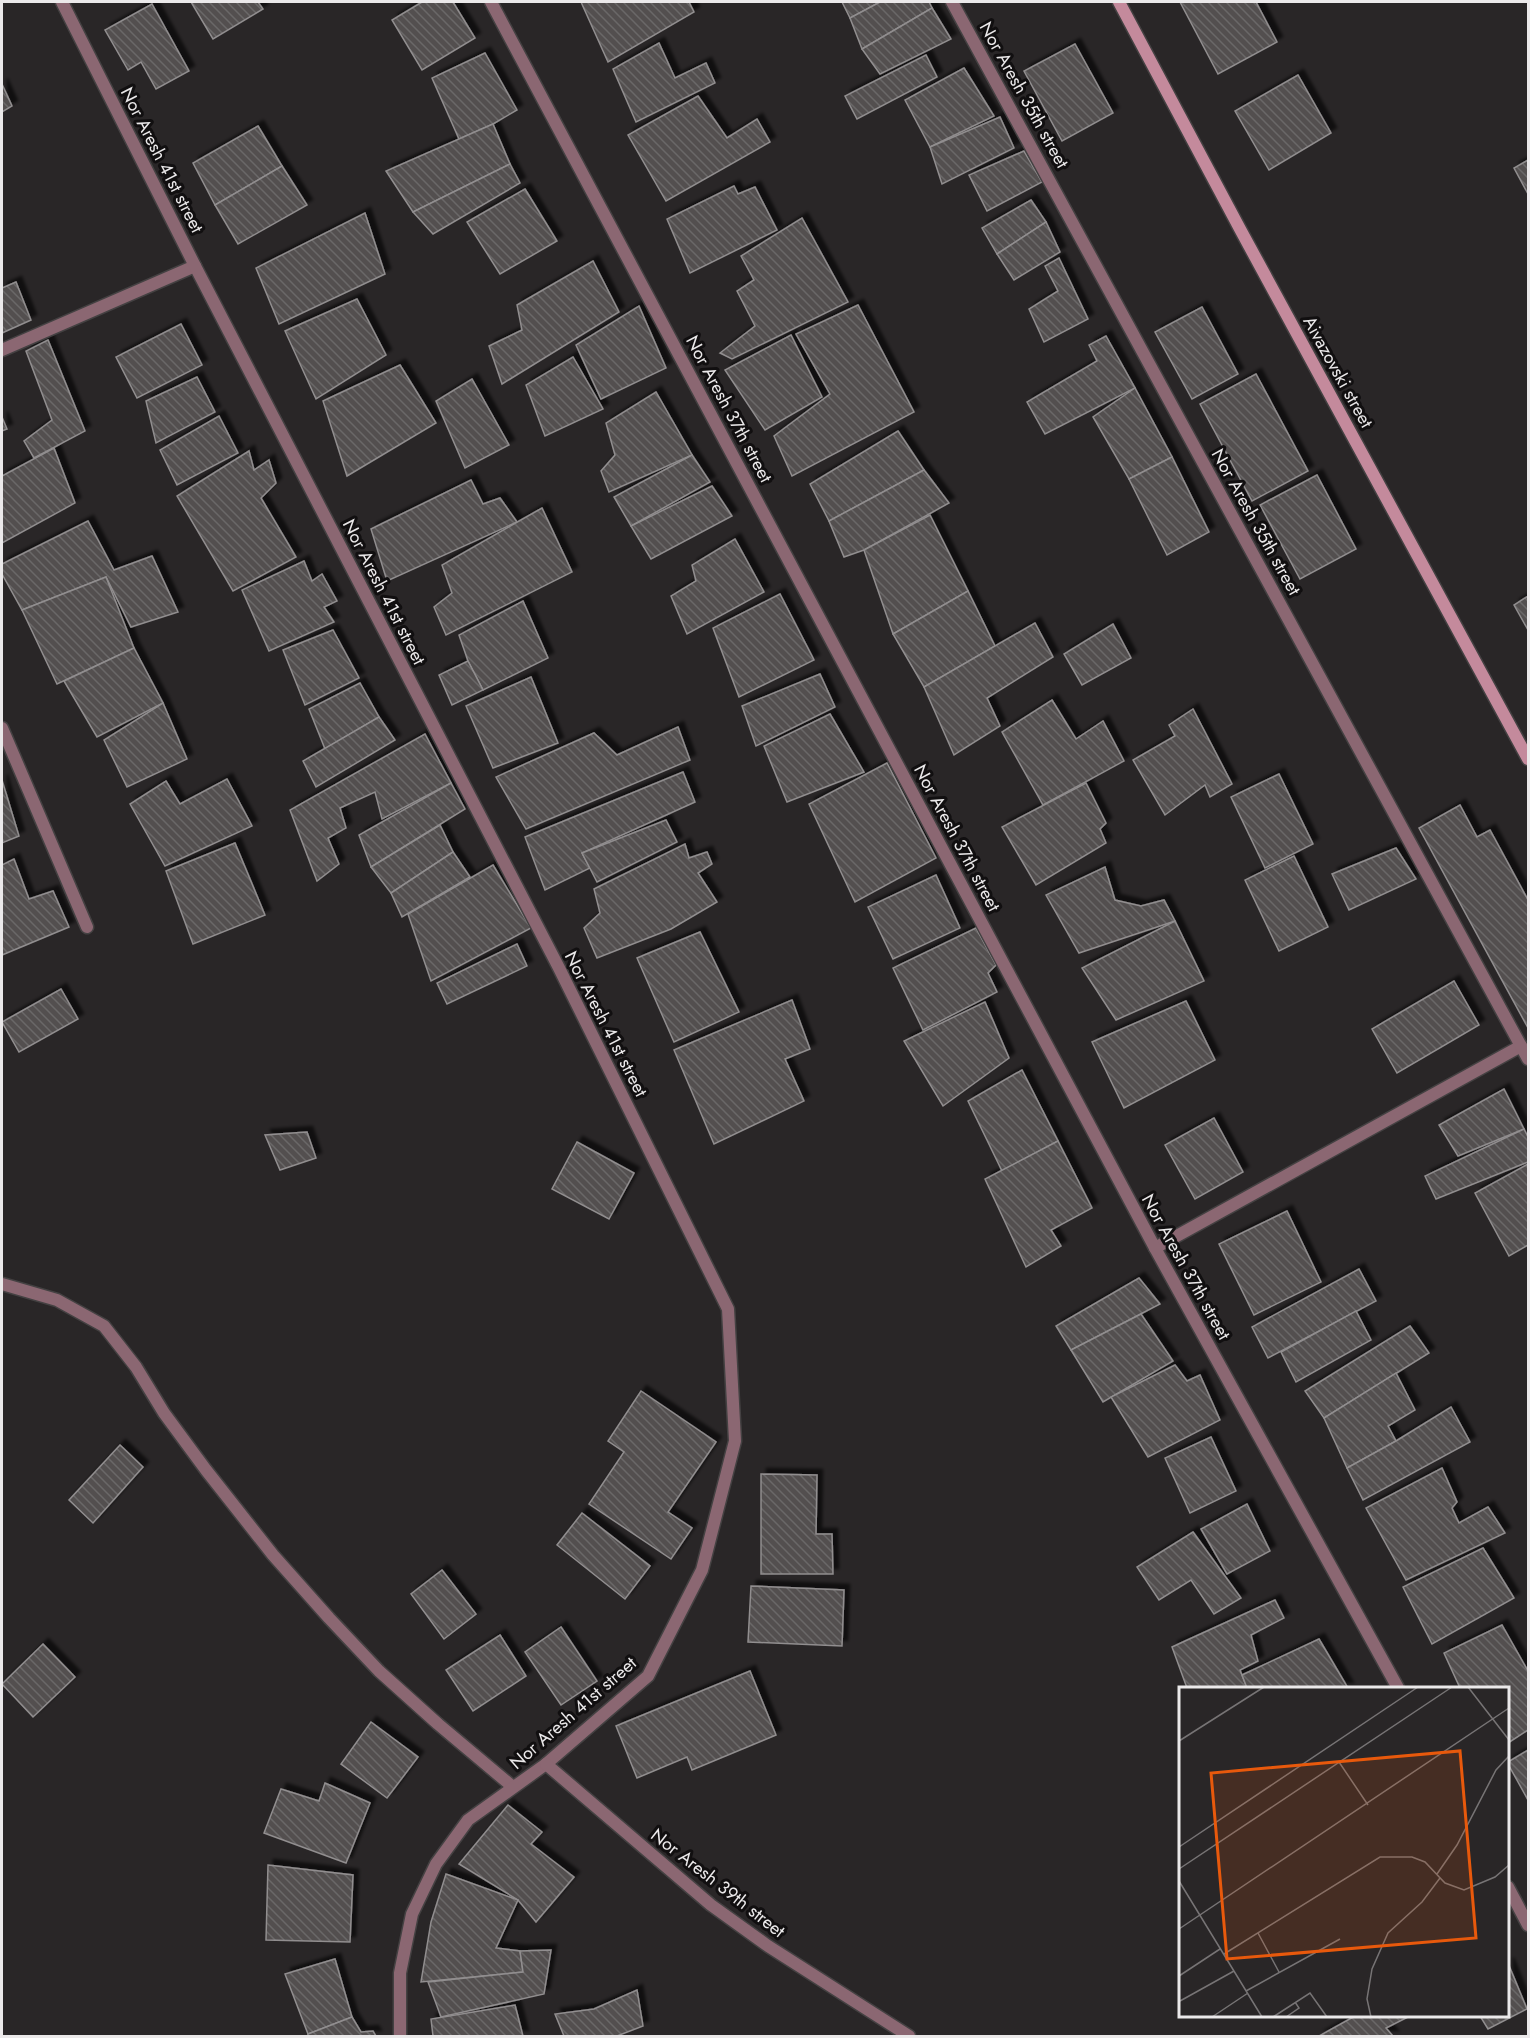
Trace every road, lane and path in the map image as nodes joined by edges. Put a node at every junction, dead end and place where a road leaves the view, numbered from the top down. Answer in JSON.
{"nodes":[{"id":1,"x":62,"y":2,"type":"edge"},
{"id":2,"x":491,"y":2,"type":"edge"},
{"id":3,"x":952,"y":2,"type":"edge"},
{"id":4,"x":1119,"y":2,"type":"edge"},
{"id":5,"x":195,"y":266,"type":"junction"},
{"id":6,"x":2,"y":350,"type":"edge"},
{"id":7,"x":2,"y":728,"type":"edge"},
{"id":8,"x":1528,"y":759,"type":"edge"},
{"id":9,"x":87,"y":927,"type":"dead end"},
{"id":10,"x":1521,"y":1046,"type":"junction"},
{"id":11,"x":1528,"y":1059,"type":"edge"},
{"id":12,"x":1155,"y":1248,"type":"junction"},
{"id":13,"x":2,"y":1284,"type":"edge"},
{"id":14,"x":1397,"y":1687,"type":"edge"},
{"id":15,"x":546,"y":1764,"type":"junction"},
{"id":16,"x":513,"y":1787,"type":"junction"},
{"id":17,"x":1509,"y":1889,"type":"edge"},
{"id":18,"x":1528,"y":1925,"type":"edge"},
{"id":19,"x":400,"y":2037,"type":"edge"},
{"id":20,"x":909,"y":2037,"type":"edge"}],
"edges":[{"from":1,"to":5,"type":"street","name":"Nor Aresh 41st street"},
{"from":2,"to":12,"type":"street","name":"Nor Aresh 37th street"},
{"from":3,"to":10,"type":"street","name":"Nor Aresh 35th street"},
{"from":4,"to":8,"type":"main road","name":"Aivazovski street"},
{"from":5,"to":6,"type":"street"},
{"from":5,"to":15,"type":"street","name":"Nor Aresh 41st street"},
{"from":7,"to":9,"type":"street"},
{"from":10,"to":11,"type":"street","name":"Nor Aresh 35th street"},
{"from":10,"to":12,"type":"street"},
{"from":12,"to":14,"type":"street","name":"Nor Aresh 37th street"},
{"from":13,"to":16,"type":"street"},
{"from":15,"to":16,"type":"street","name":"Nor Aresh 41st street"},
{"from":15,"to":20,"type":"street","name":"Nor Aresh 39th street"},
{"from":16,"to":19,"type":"street","name":"Nor Aresh 41st street"},
{"from":17,"to":18,"type":"street"}]}
